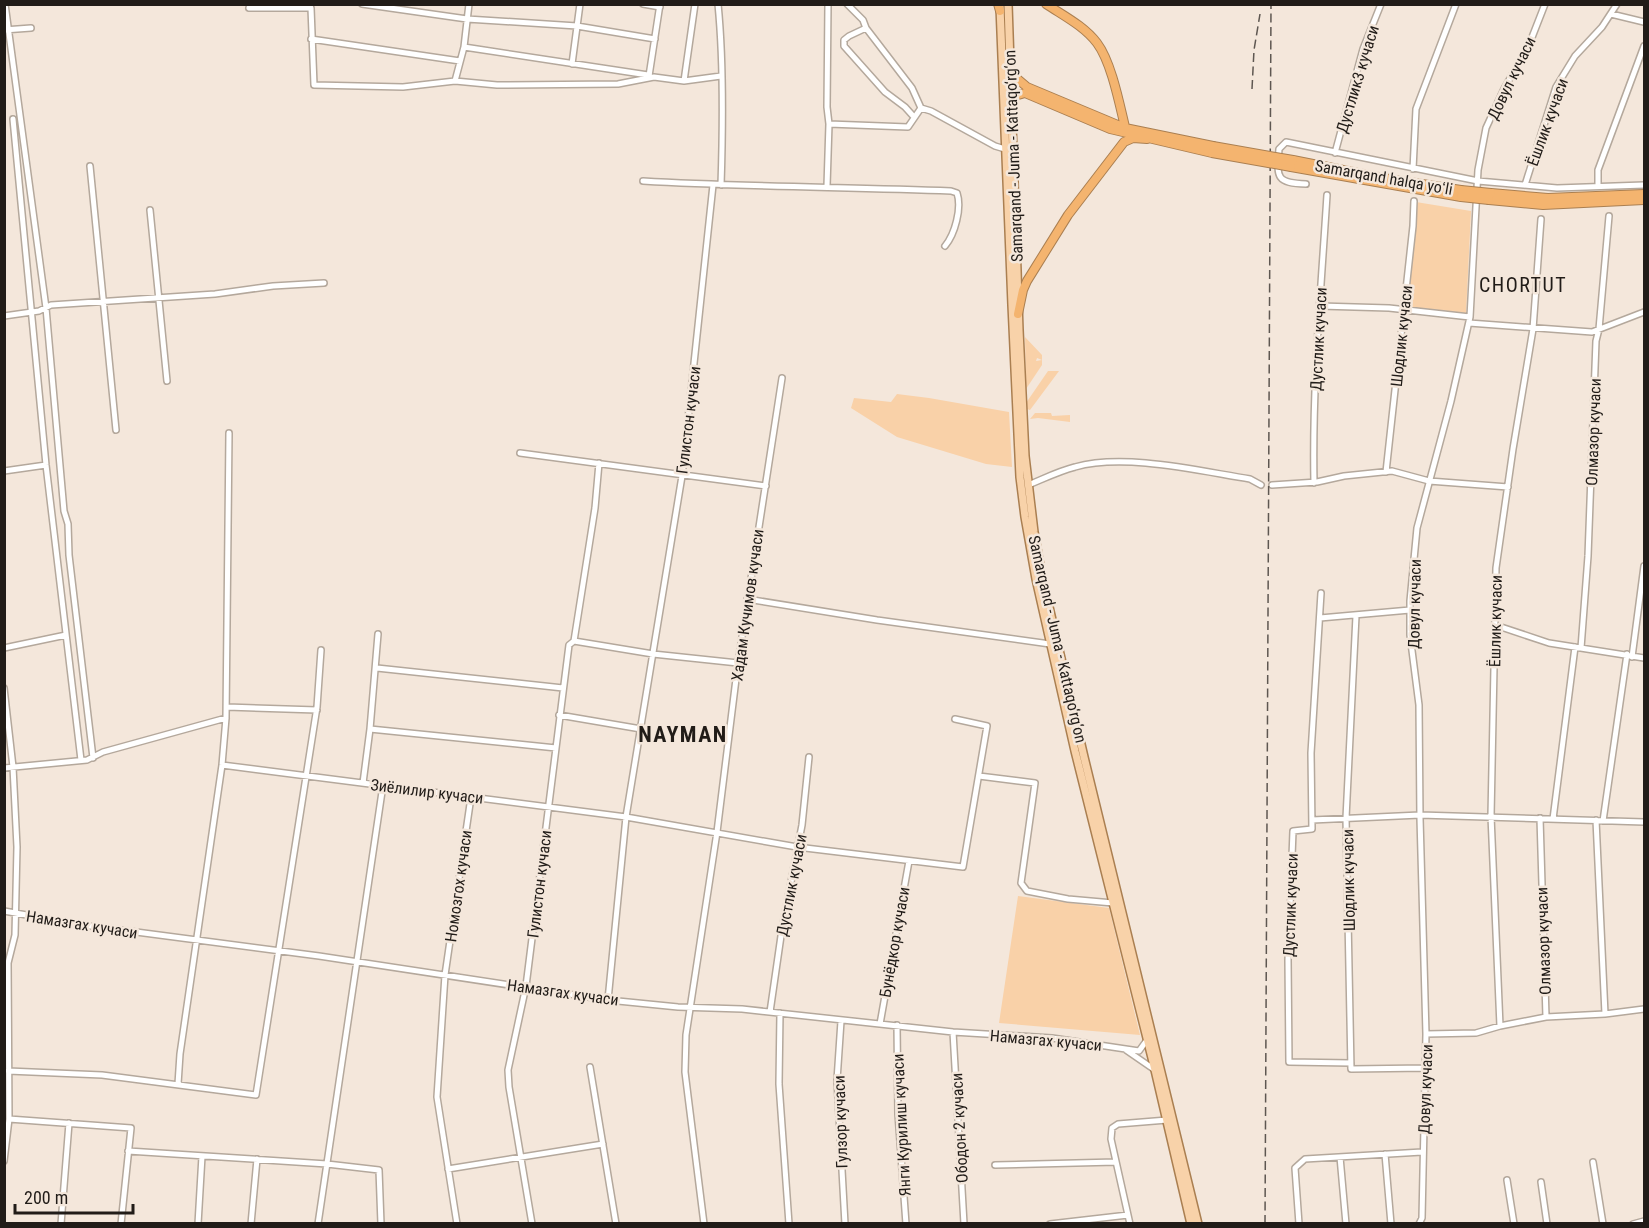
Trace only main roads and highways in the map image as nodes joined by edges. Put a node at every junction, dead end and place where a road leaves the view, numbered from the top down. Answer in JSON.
{"nodes":[{"id":1,"x":1008,"y":4,"type":"edge"},
{"id":2,"x":1046,"y":4,"type":"edge"},
{"id":3,"x":1000,"y":7,"type":"edge"},
{"id":4,"x":1010,"y":69,"type":"junction"},
{"id":5,"x":1011,"y":97,"type":"junction"},
{"id":6,"x":1122,"y":113,"type":"junction"},
{"id":7,"x":1136,"y":130,"type":"junction"},
{"id":8,"x":1126,"y":131,"type":"junction"},
{"id":9,"x":1147,"y":138,"type":"junction"},
{"id":10,"x":1212,"y":149,"type":"junction"},
{"id":11,"x":1644,"y":194,"type":"edge"},
{"id":12,"x":1490,"y":197,"type":"junction"},
{"id":13,"x":1644,"y":200,"type":"edge"},
{"id":14,"x":1018,"y":314,"type":"junction"},
{"id":15,"x":1070,"y":709,"type":"junction"},
{"id":16,"x":1107,"y":864,"type":"junction"},
{"id":17,"x":1191,"y":1224,"type":"edge"},
{"id":18,"x":1198,"y":1224,"type":"edge"}],
"edges":[{"from":1,"to":4,"type":"main road","name":"Samarqand - Juma - Kattaqo‘rg‘on"},
{"from":2,"to":6,"type":"highway"},
{"from":3,"to":15,"type":"main road","name":"Samarqand - Juma - Kattaqo‘rg‘on"},
{"from":4,"to":5,"type":"main road","name":"Samarqand - Juma - Kattaqo‘rg‘on"},
{"from":4,"to":8,"type":"highway","name":"Samarqand halqa yoʻli"},
{"from":5,"to":8,"type":"highway","name":"Samarqand halqa yoʻli"},
{"from":5,"to":14,"type":"main road","name":"Samarqand - Juma - Kattaqo‘rg‘on"},
{"from":6,"to":7,"type":"highway"},
{"from":6,"to":8,"type":"highway"},
{"from":7,"to":8,"type":"highway","name":"Samarqand halqa yoʻli"},
{"from":7,"to":10,"type":"highway","name":"Samarqand halqa yoʻli"},
{"from":8,"to":9,"type":"highway","name":"Samarqand halqa yoʻli"},
{"from":9,"to":10,"type":"highway","name":"Samarqand halqa yoʻli"},
{"from":9,"to":14,"type":"highway"},
{"from":10,"to":12,"type":"highway","name":"Samarqand halqa yoʻli","bridge":true},
{"from":11,"to":12,"type":"highway","name":"Samarqand halqa yoʻli"},
{"from":12,"to":13,"type":"highway","name":"Samarqand halqa yoʻli"},
{"from":14,"to":15,"type":"main road","name":"Samarqand - Juma - Kattaqo‘rg‘on"},
{"from":15,"to":16,"type":"main road","name":"Samarqand - Juma - Kattaqo‘rg‘on"},
{"from":16,"to":17,"type":"main road","name":"Samarqand - Juma - Kattaqo‘rg‘on"},
{"from":16,"to":18,"type":"main road","name":"Samarqand - Juma - Kattaqo‘rg‘on"}]}
